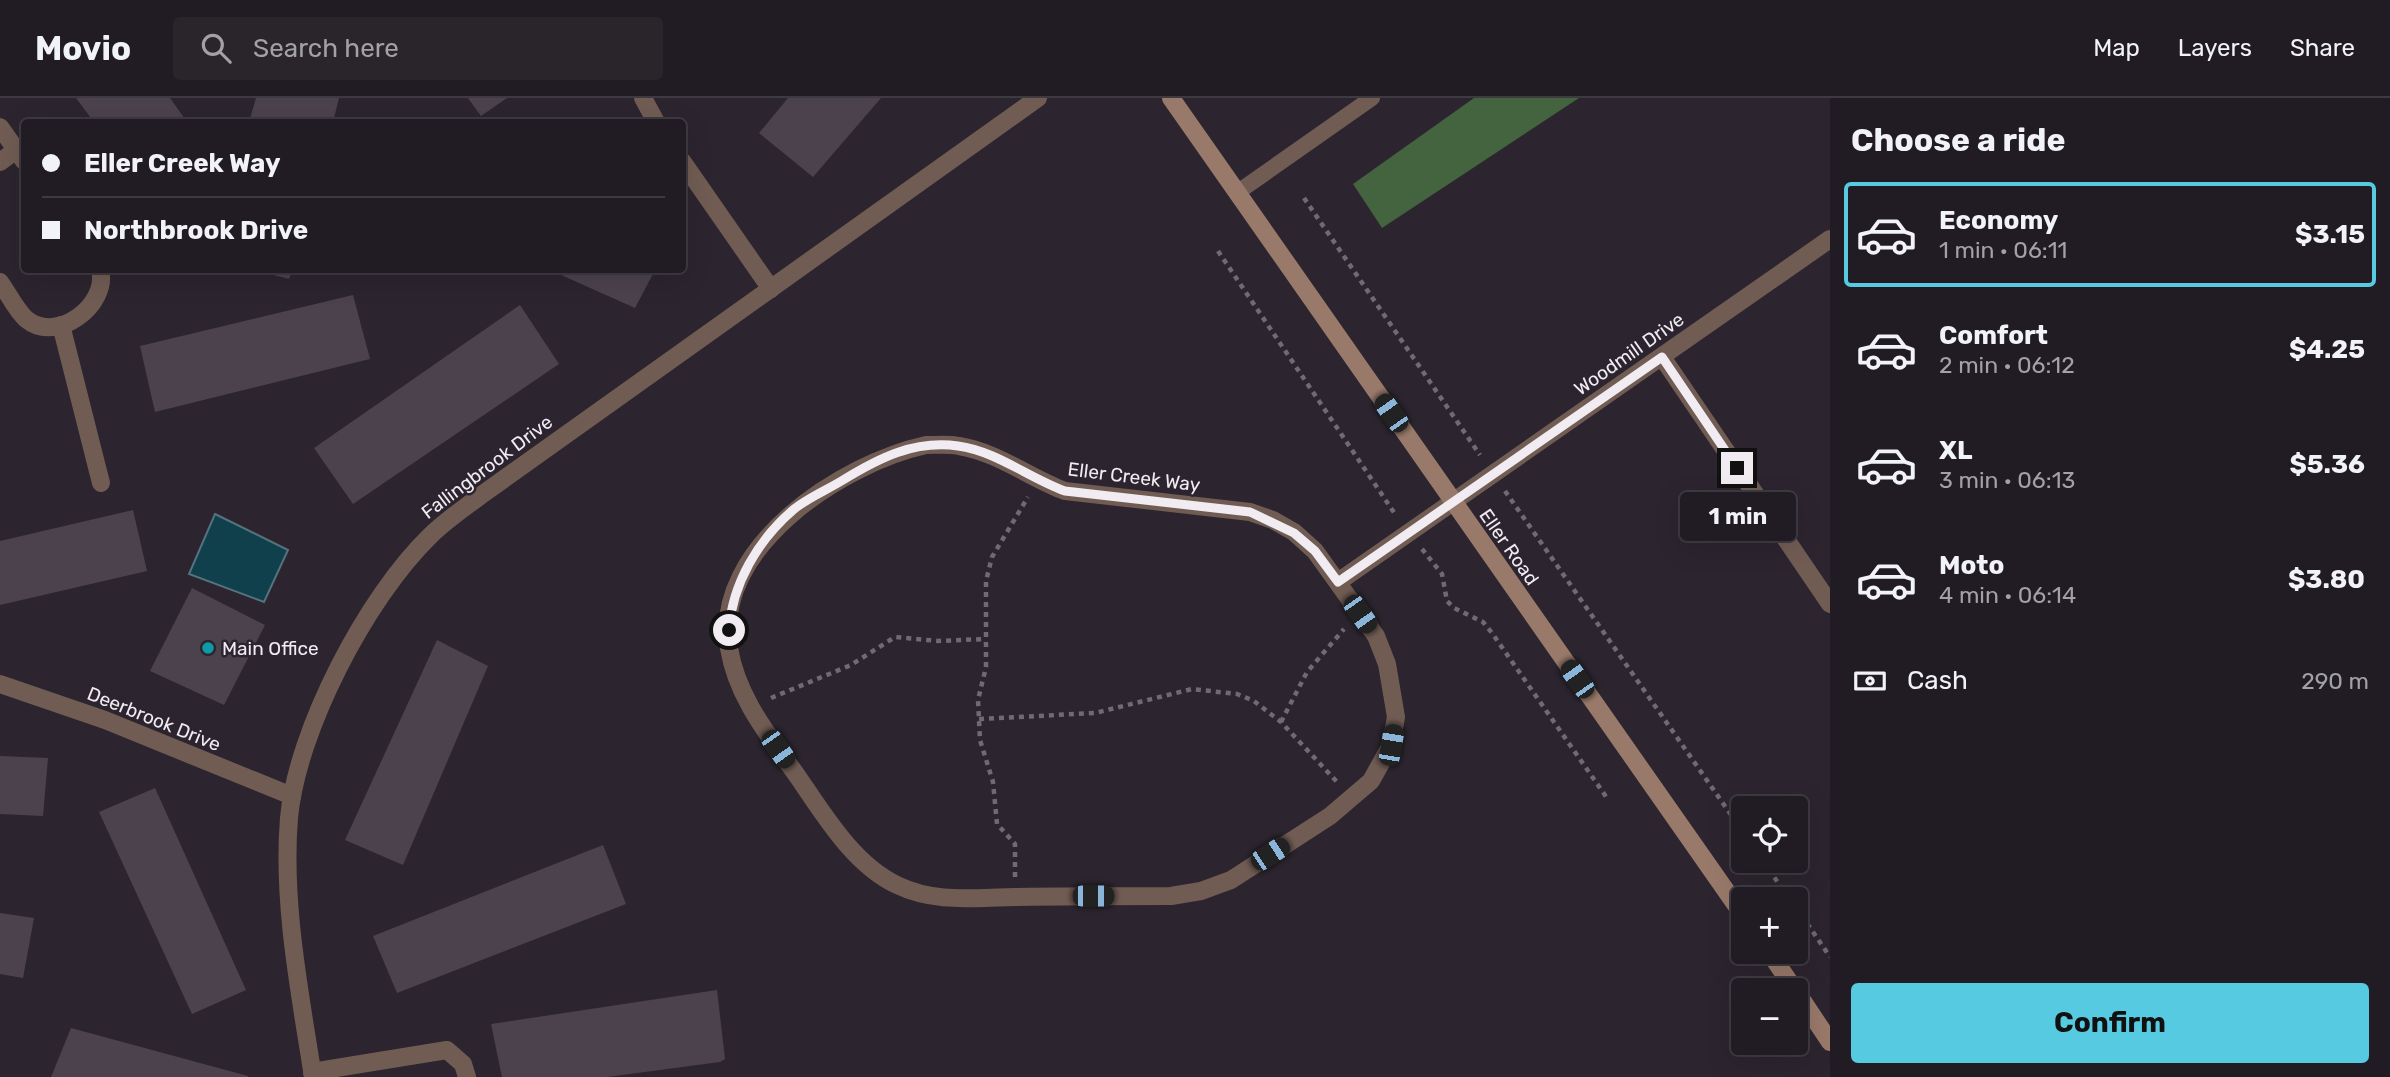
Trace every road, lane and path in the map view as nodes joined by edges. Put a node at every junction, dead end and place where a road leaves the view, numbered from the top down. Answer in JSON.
{"nodes":[{"id":1,"x":643,"y":98,"type":"edge"},
{"id":2,"x":1038,"y":98,"type":"edge"},
{"id":3,"x":1171,"y":98,"type":"edge"},
{"id":4,"x":1372,"y":98,"type":"edge"},
{"id":5,"x":654,"y":119,"type":"edge"},
{"id":6,"x":0,"y":127,"type":"edge"},
{"id":7,"x":20,"y":155,"type":"edge"},
{"id":8,"x":0,"y":162,"type":"edge"},
{"id":9,"x":686,"y":167,"type":"edge"},
{"id":10,"x":1238,"y":192,"type":"junction"},
{"id":11,"x":1304,"y":198,"type":"dead end"},
{"id":12,"x":1830,"y":239,"type":"edge"},
{"id":13,"x":1218,"y":251,"type":"dead end"},
{"id":14,"x":101,"y":273,"type":"edge"},
{"id":15,"x":0,"y":282,"type":"edge"},
{"id":16,"x":771,"y":289,"type":"junction"},
{"id":17,"x":61,"y":325,"type":"junction"},
{"id":18,"x":1662,"y":357,"type":"junction"},
{"id":19,"x":1466,"y":435,"type":"dead end"},
{"id":20,"x":1037,"y":481,"type":"junction"},
{"id":21,"x":101,"y":483,"type":"dead end"},
{"id":22,"x":1452,"y":502,"type":"junction"},
{"id":23,"x":1388,"y":504,"type":"dead end"},
{"id":24,"x":1526,"y":521,"type":"dead end"},
{"id":25,"x":1442,"y":574,"type":"dead end"},
{"id":26,"x":1338,"y":582,"type":"junction"},
{"id":27,"x":1830,"y":604,"type":"edge"},
{"id":28,"x":1360,"y":614,"type":"junction"},
{"id":29,"x":986,"y":639,"type":"junction"},
{"id":30,"x":0,"y":684,"type":"edge"},
{"id":31,"x":747,"y":701,"type":"junction"},
{"id":32,"x":979,"y":719,"type":"junction"},
{"id":33,"x":1281,"y":722,"type":"junction"},
{"id":34,"x":292,"y":796,"type":"junction"},
{"id":35,"x":1607,"y":798,"type":"dead end"},
{"id":36,"x":1350,"y":799,"type":"junction"},
{"id":37,"x":1731,"y":815,"type":"edge"},
{"id":38,"x":1016,"y":897,"type":"junction"},
{"id":39,"x":1731,"y":898,"type":"edge"},
{"id":40,"x":1808,"y":925,"type":"edge"},
{"id":41,"x":1830,"y":957,"type":"edge"},
{"id":42,"x":1808,"y":1010,"type":"edge"},
{"id":43,"x":1830,"y":1042,"type":"edge"},
{"id":44,"x":312,"y":1074,"type":"edge"},
{"id":45,"x":467,"y":1077,"type":"edge"}],
"edges":[{"from":1,"to":5,"type":"street"},
{"from":2,"to":16,"type":"street","name":"Fallingbrook Drive"},
{"from":3,"to":10,"type":"street","name":"Eller Road"},
{"from":4,"to":10,"type":"lane"},
{"from":6,"to":7,"type":"street"},
{"from":7,"to":8,"type":"street"},
{"from":9,"to":16,"type":"street"},
{"from":10,"to":22,"type":"street","name":"Eller Road"},
{"from":11,"to":19,"type":"path"},
{"from":12,"to":18,"type":"street","name":"Woodmill Drive"},
{"from":13,"to":23,"type":"path"},
{"from":14,"to":17,"type":"street"},
{"from":15,"to":17,"type":"street"},
{"from":16,"to":34,"type":"street","name":"Fallingbrook Drive"},
{"from":17,"to":21,"type":"street"},
{"from":18,"to":22,"type":"street","name":"Woodmill Drive"},
{"from":18,"to":27,"type":"street"},
{"from":20,"to":26,"type":"street","name":"Eller Creek Way"},
{"from":20,"to":29,"type":"path"},
{"from":20,"to":31,"type":"street","name":"Eller Creek Way"},
{"from":22,"to":26,"type":"street","name":"Woodmill Drive"},
{"from":22,"to":39,"type":"street","name":"Eller Road"},
{"from":24,"to":37,"type":"path"},
{"from":25,"to":35,"type":"path"},
{"from":26,"to":28,"type":"street","name":"Eller Creek Way"},
{"from":28,"to":33,"type":"path"},
{"from":28,"to":36,"type":"street","name":"Eller Creek Way"},
{"from":29,"to":31,"type":"path"},
{"from":29,"to":32,"type":"path"},
{"from":30,"to":34,"type":"street","name":"Deerbrook Drive"},
{"from":31,"to":38,"type":"street","name":"Eller Creek Way"},
{"from":32,"to":33,"type":"path"},
{"from":32,"to":38,"type":"path"},
{"from":33,"to":36,"type":"path"},
{"from":34,"to":44,"type":"street","name":"Fallingbrook Drive"},
{"from":36,"to":38,"type":"street","name":"Eller Creek Way"},
{"from":40,"to":41,"type":"path"},
{"from":42,"to":43,"type":"street"},
{"from":44,"to":45,"type":"street","name":"Fallingbrook Drive"}]}
